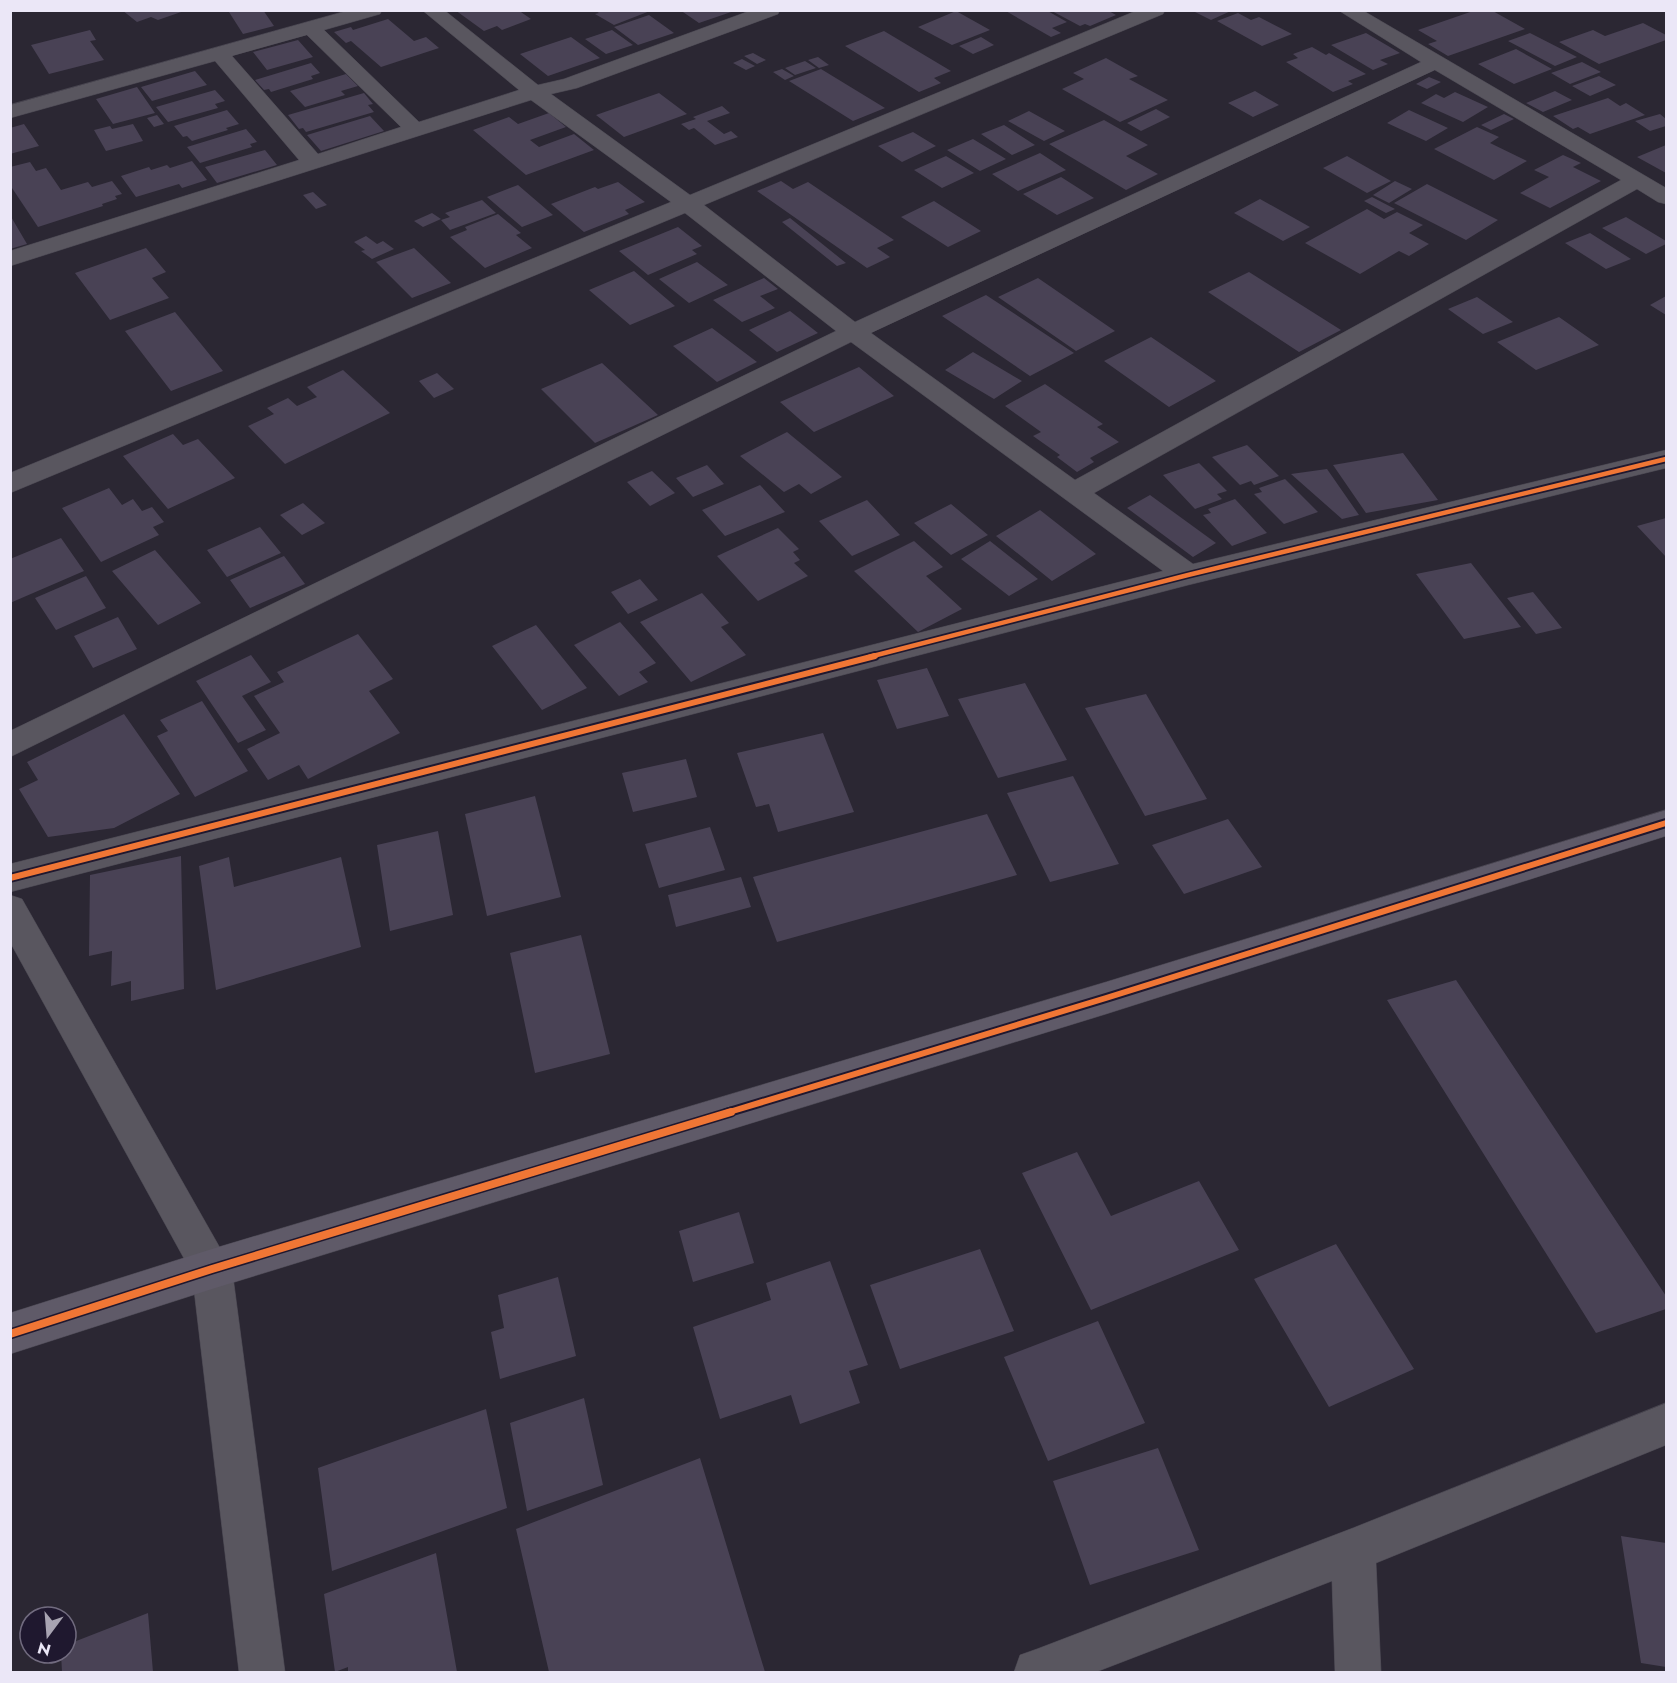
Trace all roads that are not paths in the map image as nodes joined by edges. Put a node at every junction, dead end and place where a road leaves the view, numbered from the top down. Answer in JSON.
{"nodes":[{"id":1,"x":373,"y":10,"type":"edge"},
{"id":2,"x":431,"y":10,"type":"edge"},
{"id":3,"x":771,"y":10,"type":"edge"},
{"id":4,"x":1155,"y":10,"type":"edge"},
{"id":5,"x":1347,"y":10,"type":"edge"},
{"id":6,"x":311,"y":28,"type":"junction"},
{"id":7,"x":220,"y":54,"type":"junction"},
{"id":8,"x":1437,"y":62,"type":"junction"},
{"id":9,"x":534,"y":92,"type":"junction"},
{"id":10,"x":10,"y":112,"type":"edge"},
{"id":11,"x":416,"y":130,"type":"junction"},
{"id":12,"x":313,"y":162,"type":"junction"},
{"id":13,"x":1638,"y":180,"type":"junction"},
{"id":14,"x":1666,"y":197,"type":"edge"},
{"id":15,"x":688,"y":204,"type":"junction"},
{"id":16,"x":10,"y":259,"type":"edge"},
{"id":17,"x":854,"y":332,"type":"junction"},
{"id":18,"x":1666,"y":459,"type":"edge"},
{"id":19,"x":10,"y":484,"type":"edge"},
{"id":20,"x":1074,"y":492,"type":"junction"},
{"id":21,"x":1188,"y":575,"type":"junction"},
{"id":22,"x":10,"y":745,"type":"edge"},
{"id":23,"x":1666,"y":823,"type":"edge"},
{"id":24,"x":10,"y":878,"type":"edge"},
{"id":25,"x":10,"y":909,"type":"edge"},
{"id":26,"x":212,"y":1269,"type":"junction"},
{"id":27,"x":10,"y":1334,"type":"edge"},
{"id":28,"x":1666,"y":1424,"type":"edge"},
{"id":29,"x":1353,"y":1551,"type":"junction"},
{"id":30,"x":262,"y":1672,"type":"edge"},
{"id":31,"x":1037,"y":1672,"type":"edge"},
{"id":32,"x":1358,"y":1672,"type":"edge"}],
"edges":[{"from":1,"to":6,"type":"street"},
{"from":2,"to":9,"type":"street"},
{"from":3,"to":9,"type":"street"},
{"from":4,"to":15,"type":"street"},
{"from":5,"to":8,"type":"street"},
{"from":6,"to":7,"type":"street"},
{"from":6,"to":11,"type":"street"},
{"from":7,"to":10,"type":"street"},
{"from":7,"to":12,"type":"street"},
{"from":8,"to":13,"type":"street"},
{"from":8,"to":17,"type":"street"},
{"from":9,"to":11,"type":"street"},
{"from":9,"to":15,"type":"street"},
{"from":11,"to":12,"type":"street"},
{"from":12,"to":16,"type":"street"},
{"from":13,"to":14,"type":"street"},
{"from":13,"to":20,"type":"street"},
{"from":15,"to":17,"type":"street"},
{"from":15,"to":19,"type":"street"},
{"from":17,"to":20,"type":"street"},
{"from":17,"to":22,"type":"street"},
{"from":18,"to":21,"type":"street"},
{"from":20,"to":21,"type":"street"},
{"from":21,"to":24,"type":"street"},
{"from":23,"to":26,"type":"street"},
{"from":25,"to":26,"type":"street"},
{"from":26,"to":27,"type":"street"},
{"from":26,"to":30,"type":"street"},
{"from":28,"to":29,"type":"street"},
{"from":29,"to":31,"type":"street"},
{"from":29,"to":32,"type":"street"}]}
